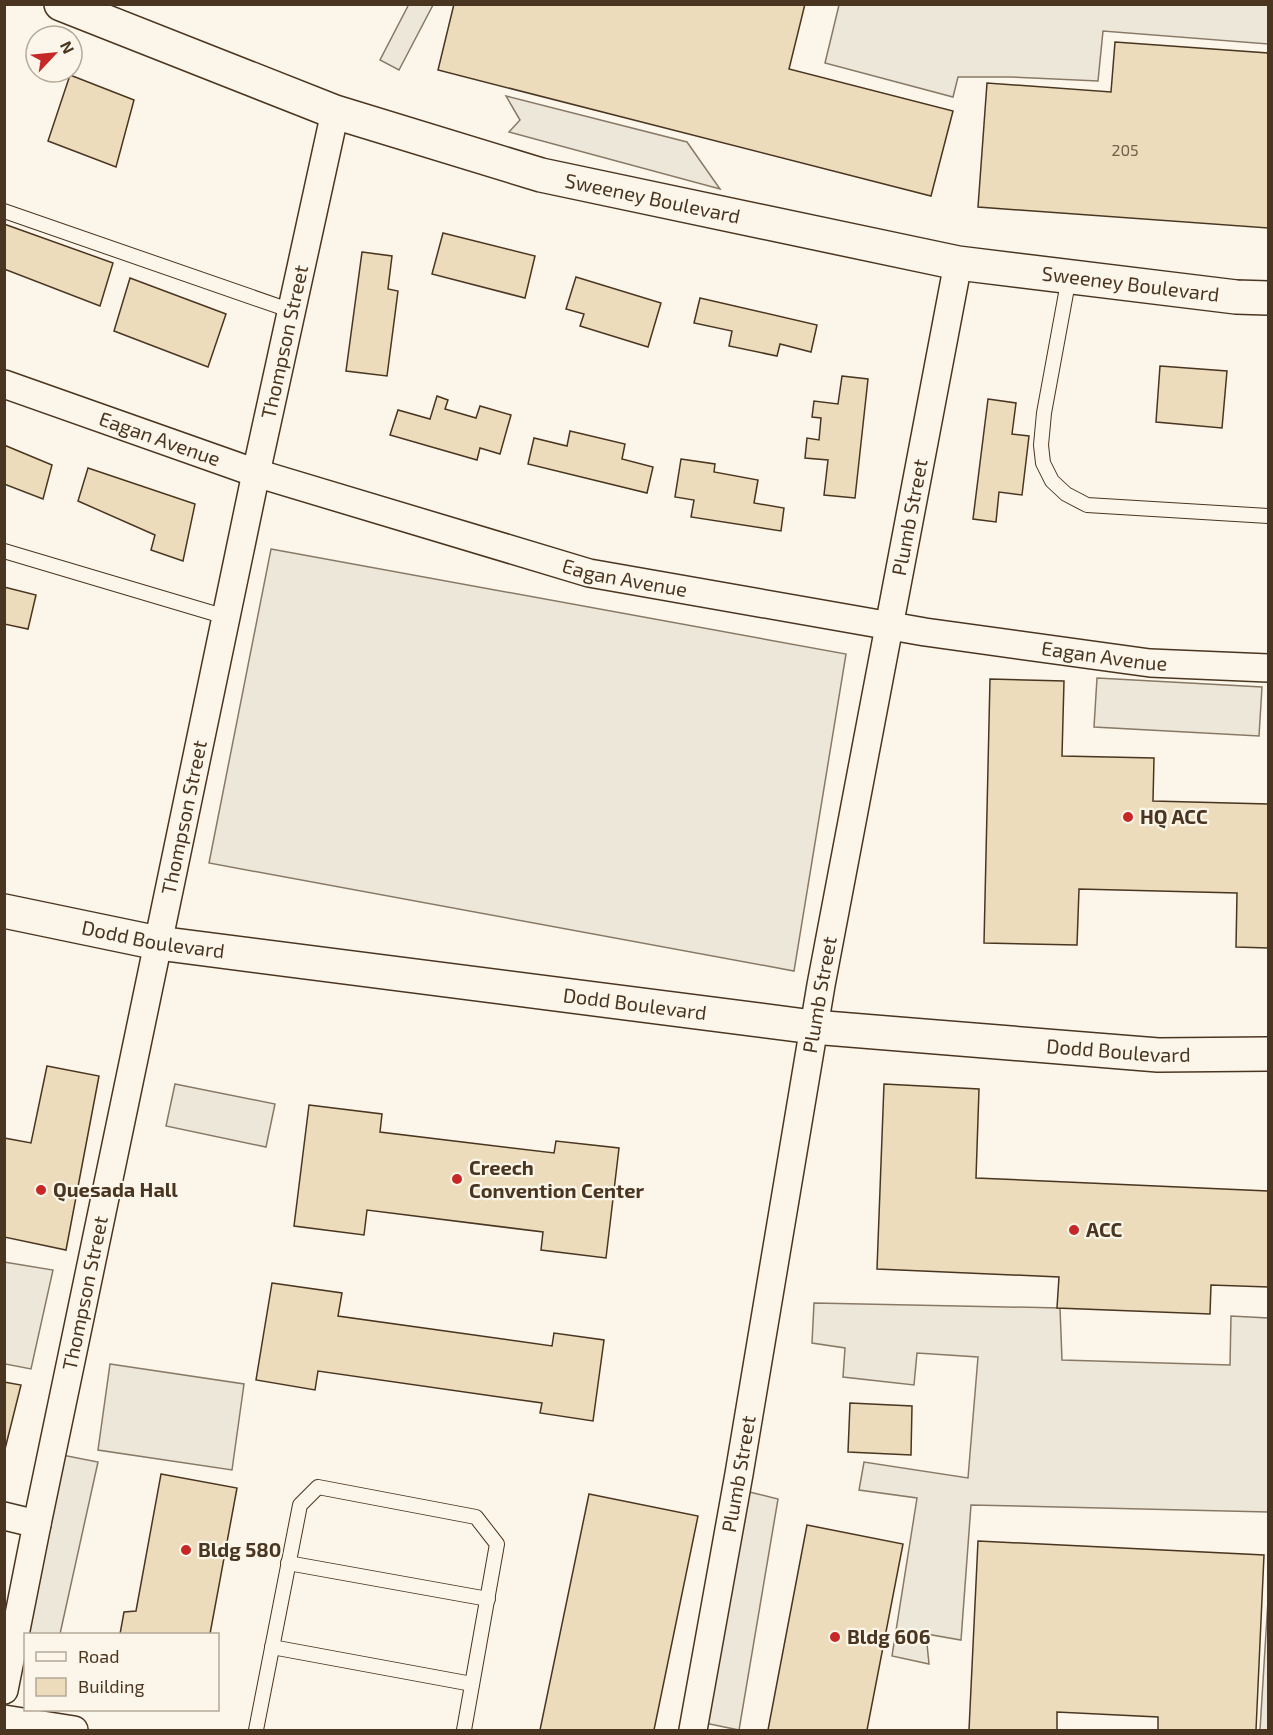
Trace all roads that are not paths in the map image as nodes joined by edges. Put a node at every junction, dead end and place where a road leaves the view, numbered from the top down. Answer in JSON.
{"nodes":[{"id":1,"x":61,"y":4,"type":"edge"},
{"id":2,"x":335,"y":112,"type":"junction"},
{"id":3,"x":4,"y":211,"type":"edge"},
{"id":4,"x":958,"y":263,"type":"junction"},
{"id":5,"x":1069,"y":277,"type":"junction"},
{"id":6,"x":1269,"y":298,"type":"edge"},
{"id":7,"x":292,"y":311,"type":"junction"},
{"id":8,"x":4,"y":384,"type":"edge"},
{"id":9,"x":256,"y":473,"type":"junction"},
{"id":10,"x":1269,"y":516,"type":"edge"},
{"id":11,"x":4,"y":551,"type":"edge"},
{"id":12,"x":226,"y":617,"type":"junction"},
{"id":13,"x":888,"y":627,"type":"junction"},
{"id":14,"x":1269,"y":668,"type":"edge"},
{"id":15,"x":4,"y":911,"type":"edge"},
{"id":16,"x":158,"y":943,"type":"junction"},
{"id":17,"x":813,"y":1028,"type":"junction"},
{"id":18,"x":1269,"y":1053,"type":"edge"},
{"id":19,"x":4,"y":1516,"type":"edge"},
{"id":20,"x":37,"y":1524,"type":"junction"},
{"id":21,"x":288,"y":1563,"type":"junction"},
{"id":22,"x":488,"y":1599,"type":"junction"},
{"id":23,"x":272,"y":1647,"type":"junction"},
{"id":24,"x":472,"y":1684,"type":"junction"},
{"id":25,"x":4,"y":1690,"type":"edge"},
{"id":26,"x":4,"y":1719,"type":"edge"},
{"id":27,"x":74,"y":1731,"type":"edge"},
{"id":28,"x":256,"y":1731,"type":"edge"},
{"id":29,"x":464,"y":1731,"type":"edge"},
{"id":30,"x":693,"y":1731,"type":"edge"}],
"edges":[{"from":1,"to":2,"type":"street","name":"Sweeney Boulevard"},
{"from":2,"to":4,"type":"street","name":"Sweeney Boulevard"},
{"from":2,"to":7,"type":"street","name":"Thompson Street"},
{"from":3,"to":7,"type":"lane"},
{"from":4,"to":5,"type":"street","name":"Sweeney Boulevard"},
{"from":4,"to":13,"type":"street","name":"Plumb Street"},
{"from":5,"to":6,"type":"street","name":"Sweeney Boulevard"},
{"from":5,"to":10,"type":"lane"},
{"from":7,"to":9,"type":"street","name":"Thompson Street"},
{"from":8,"to":9,"type":"street","name":"Eagan Avenue"},
{"from":9,"to":12,"type":"street","name":"Thompson Street"},
{"from":9,"to":13,"type":"street","name":"Eagan Avenue"},
{"from":11,"to":12,"type":"lane"},
{"from":12,"to":16,"type":"street","name":"Thompson Street"},
{"from":13,"to":14,"type":"street","name":"Eagan Avenue"},
{"from":13,"to":17,"type":"street","name":"Plumb Street"},
{"from":15,"to":16,"type":"street","name":"Dodd Boulevard"},
{"from":16,"to":17,"type":"street","name":"Dodd Boulevard"},
{"from":16,"to":20,"type":"street","name":"Thompson Street"},
{"from":17,"to":18,"type":"street","name":"Dodd Boulevard"},
{"from":17,"to":30,"type":"street","name":"Plumb Street"},
{"from":19,"to":20,"type":"street"},
{"from":20,"to":25,"type":"street","name":"Thompson Street"},
{"from":21,"to":22,"type":"lane"},
{"from":21,"to":22,"type":"lane"},
{"from":21,"to":23,"type":"lane"},
{"from":22,"to":24,"type":"lane"},
{"from":23,"to":24,"type":"lane"},
{"from":23,"to":28,"type":"lane"},
{"from":24,"to":29,"type":"lane"},
{"from":26,"to":27,"type":"street"}]}
